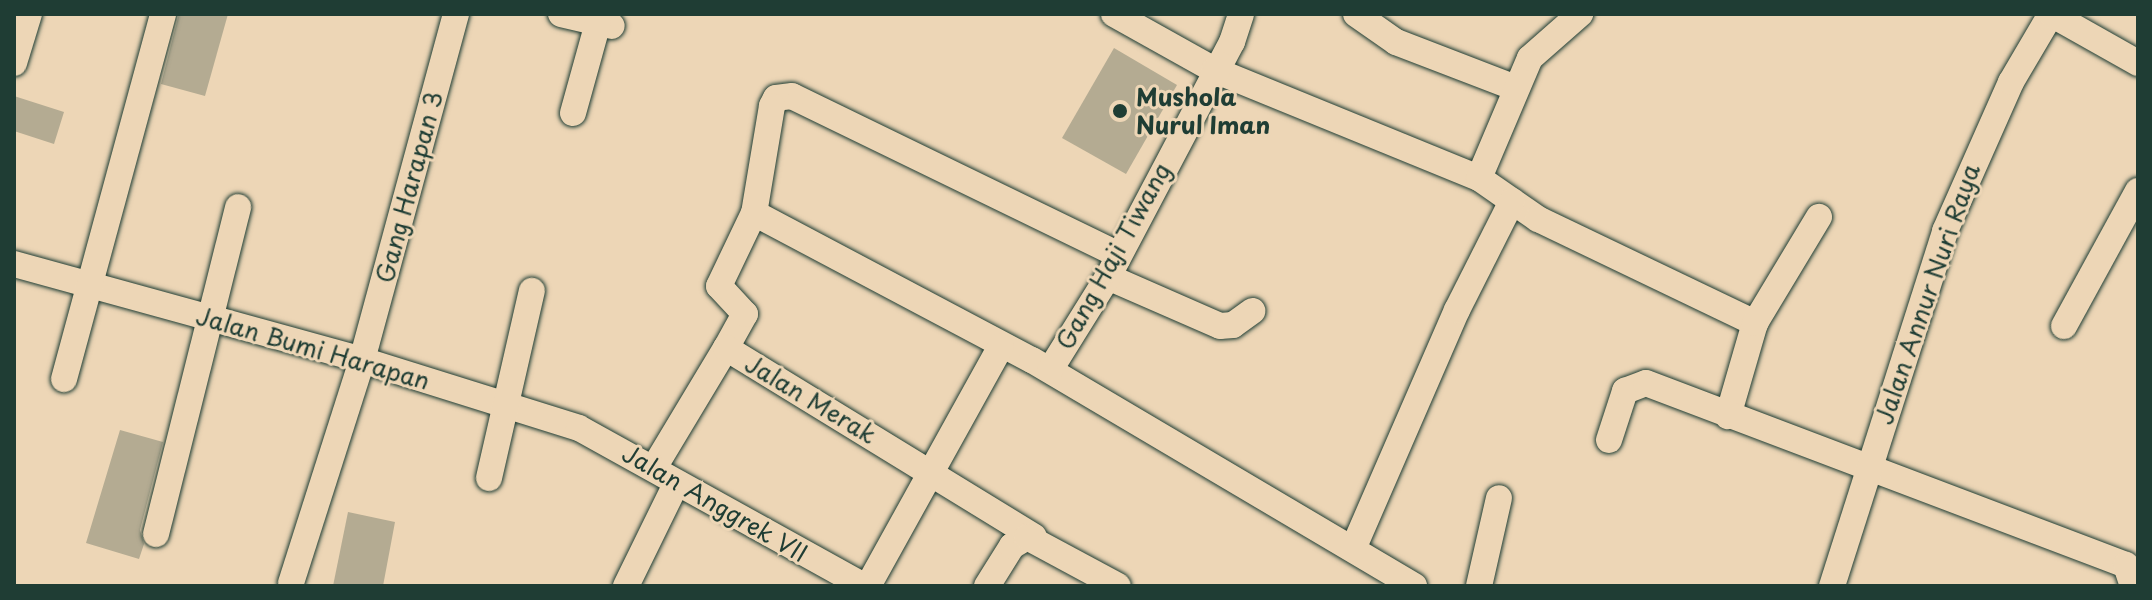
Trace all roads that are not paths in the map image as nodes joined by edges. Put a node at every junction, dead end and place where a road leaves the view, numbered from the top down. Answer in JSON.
{"nodes":[{"id":1,"x":163,"y":14,"type":"edge"},
{"id":2,"x":456,"y":14,"type":"edge"},
{"id":3,"x":561,"y":14,"type":"edge"},
{"id":4,"x":1114,"y":14,"type":"edge"},
{"id":5,"x":1241,"y":14,"type":"edge"},
{"id":6,"x":1356,"y":14,"type":"edge"},
{"id":7,"x":1580,"y":14,"type":"edge"},
{"id":8,"x":2051,"y":14,"type":"edge"},
{"id":9,"x":23,"y":17,"type":"edge"},
{"id":10,"x":14,"y":63,"type":"edge"},
{"id":11,"x":2138,"y":63,"type":"edge"},
{"id":12,"x":1214,"y":70,"type":"junction"},
{"id":13,"x":1513,"y":87,"type":"junction"},
{"id":14,"x":573,"y":113,"type":"dead end"},
{"id":15,"x":1479,"y":178,"type":"junction"},
{"id":16,"x":2138,"y":191,"type":"edge"},
{"id":17,"x":1512,"y":201,"type":"junction"},
{"id":18,"x":238,"y":207,"type":"dead end"},
{"id":19,"x":754,"y":213,"type":"junction"},
{"id":20,"x":1819,"y":217,"type":"dead end"},
{"id":21,"x":14,"y":264,"type":"edge"},
{"id":22,"x":1112,"y":266,"type":"junction"},
{"id":23,"x":89,"y":285,"type":"junction"},
{"id":24,"x":532,"y":291,"type":"dead end"},
{"id":25,"x":1252,"y":311,"type":"dead end"},
{"id":26,"x":213,"y":320,"type":"junction"},
{"id":27,"x":1755,"y":323,"type":"junction"},
{"id":28,"x":2064,"y":326,"type":"dead end"},
{"id":29,"x":1001,"y":346,"type":"junction"},
{"id":30,"x":726,"y":348,"type":"junction"},
{"id":31,"x":362,"y":360,"type":"junction"},
{"id":32,"x":1050,"y":370,"type":"junction"},
{"id":33,"x":64,"y":379,"type":"dead end"},
{"id":34,"x":508,"y":404,"type":"junction"},
{"id":35,"x":1728,"y":416,"type":"junction"},
{"id":36,"x":1609,"y":440,"type":"dead end"},
{"id":37,"x":608,"y":443,"type":"joint"},
{"id":38,"x":655,"y":466,"type":"junction"},
{"id":39,"x":932,"y":470,"type":"junction"},
{"id":40,"x":1866,"y":470,"type":"junction"},
{"id":41,"x":489,"y":478,"type":"dead end"},
{"id":42,"x":676,"y":484,"type":"junction"},
{"id":43,"x":1499,"y":498,"type":"dead end"},
{"id":44,"x":156,"y":534,"type":"dead end"},
{"id":45,"x":1034,"y":537,"type":"junction"},
{"id":46,"x":1353,"y":549,"type":"junction"},
{"id":47,"x":2133,"y":568,"type":"edge"},
{"id":48,"x":291,"y":583,"type":"dead end"},
{"id":49,"x":626,"y":586,"type":"edge"},
{"id":50,"x":866,"y":586,"type":"edge"},
{"id":51,"x":987,"y":586,"type":"edge"},
{"id":52,"x":1118,"y":586,"type":"edge"},
{"id":53,"x":1414,"y":586,"type":"edge"},
{"id":54,"x":1479,"y":586,"type":"edge"},
{"id":55,"x":1832,"y":586,"type":"edge"}],
"edges":[{"from":1,"to":23,"type":"street"},
{"from":2,"to":31,"type":"street","name":"Gang Harapan 3"},
{"from":3,"to":14,"type":"street"},
{"from":4,"to":12,"type":"street"},
{"from":5,"to":12,"type":"street","name":"Gang Haji Tiwang"},
{"from":6,"to":13,"type":"street"},
{"from":7,"to":13,"type":"street"},
{"from":8,"to":11,"type":"street"},
{"from":8,"to":40,"type":"street","name":"Jalan Annur Nuri Raya"},
{"from":9,"to":10,"type":"street"},
{"from":12,"to":15,"type":"street"},
{"from":12,"to":22,"type":"street","name":"Gang Haji Tiwang"},
{"from":13,"to":15,"type":"street"},
{"from":15,"to":17,"type":"street"},
{"from":16,"to":28,"type":"street"},
{"from":17,"to":27,"type":"street"},
{"from":17,"to":46,"type":"street"},
{"from":18,"to":26,"type":"street"},
{"from":19,"to":22,"type":"street"},
{"from":19,"to":29,"type":"street"},
{"from":19,"to":30,"type":"street"},
{"from":20,"to":27,"type":"street"},
{"from":21,"to":23,"type":"street","name":"Jalan Bumi Harapan"},
{"from":22,"to":25,"type":"street"},
{"from":22,"to":32,"type":"street","name":"Gang Haji Tiwang"},
{"from":23,"to":26,"type":"street","name":"Jalan Bumi Harapan"},
{"from":23,"to":33,"type":"street"},
{"from":24,"to":34,"type":"street"},
{"from":26,"to":31,"type":"street","name":"Jalan Bumi Harapan"},
{"from":26,"to":44,"type":"street"},
{"from":27,"to":35,"type":"street"},
{"from":29,"to":32,"type":"street"},
{"from":29,"to":39,"type":"street"},
{"from":30,"to":38,"type":"street","name":"Jalan Merak"},
{"from":30,"to":39,"type":"street","name":"Jalan Merak"},
{"from":31,"to":34,"type":"street","name":"Jalan Bumi Harapan"},
{"from":31,"to":48,"type":"street","name":"Gang Harapan 3"},
{"from":32,"to":46,"type":"street"},
{"from":34,"to":37,"type":"street","name":"Jalan Bumi Harapan"},
{"from":34,"to":41,"type":"street"},
{"from":35,"to":36,"type":"street"},
{"from":35,"to":40,"type":"street"},
{"from":37,"to":38,"type":"street","name":"Jalan Anggrek VII"},
{"from":38,"to":42,"type":"street","name":"Jalan Anggrek VII"},
{"from":39,"to":45,"type":"street","name":"Jalan Merak"},
{"from":39,"to":50,"type":"street"},
{"from":40,"to":47,"type":"street"},
{"from":40,"to":55,"type":"street","name":"Jalan Annur Nuri Raya"},
{"from":42,"to":49,"type":"street"},
{"from":42,"to":50,"type":"street","name":"Jalan Anggrek VII"},
{"from":43,"to":54,"type":"street"},
{"from":45,"to":51,"type":"street"},
{"from":45,"to":52,"type":"street","name":"Jalan Merak"},
{"from":46,"to":53,"type":"street"}]}
